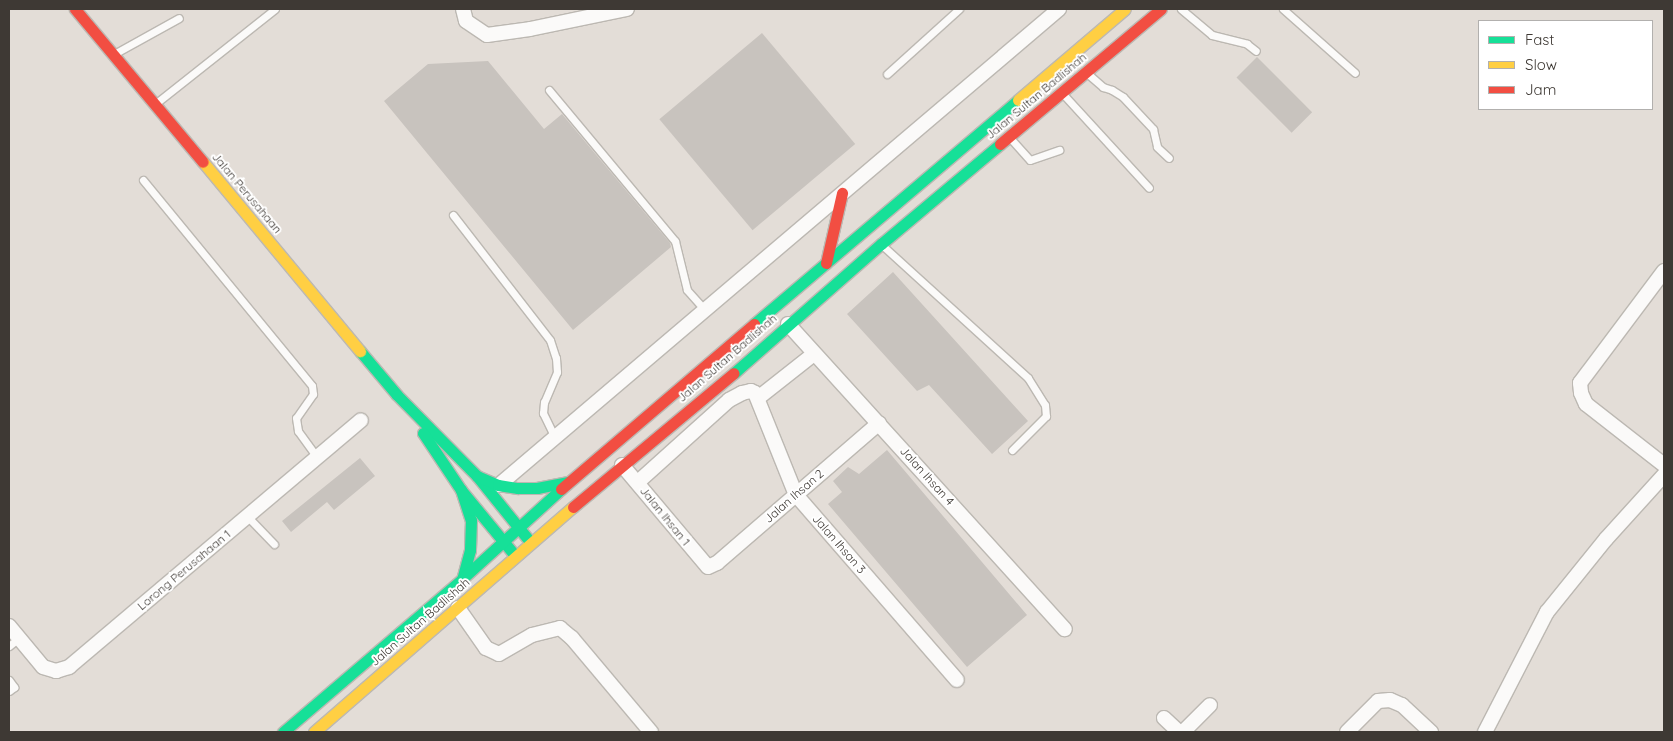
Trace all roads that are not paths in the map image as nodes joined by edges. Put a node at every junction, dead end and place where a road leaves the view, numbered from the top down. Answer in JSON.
{"nodes":[{"id":1,"x":75,"y":9,"type":"edge"},
{"id":2,"x":275,"y":9,"type":"edge"},
{"id":3,"x":463,"y":9,"type":"edge"},
{"id":4,"x":627,"y":9,"type":"edge"},
{"id":5,"x":959,"y":9,"type":"edge"},
{"id":6,"x":1125,"y":9,"type":"edge"},
{"id":7,"x":1161,"y":9,"type":"edge"},
{"id":8,"x":1180,"y":9,"type":"edge"},
{"id":9,"x":1283,"y":9,"type":"edge"},
{"id":10,"x":1054,"y":10,"type":"edge"},
{"id":11,"x":179,"y":18,"type":"dead end"},
{"id":12,"x":1256,"y":51,"type":"dead end"},
{"id":13,"x":114,"y":55,"type":"junction"},
{"id":14,"x":1086,"y":72,"type":"junction"},
{"id":15,"x":1355,"y":73,"type":"dead end"},
{"id":16,"x":887,"y":74,"type":"dead end"},
{"id":17,"x":549,"y":90,"type":"dead end"},
{"id":18,"x":1061,"y":92,"type":"junction"},
{"id":19,"x":154,"y":104,"type":"junction"},
{"id":20,"x":1009,"y":137,"type":"junction"},
{"id":21,"x":1059,"y":150,"type":"dead end"},
{"id":22,"x":1169,"y":158,"type":"dead end"},
{"id":23,"x":143,"y":180,"type":"dead end"},
{"id":24,"x":1149,"y":188,"type":"dead end"},
{"id":25,"x":842,"y":193,"type":"junction"},
{"id":26,"x":453,"y":215,"type":"dead end"},
{"id":27,"x":881,"y":244,"type":"junction"},
{"id":28,"x":826,"y":263,"type":"junction"},
{"id":29,"x":1664,"y":271,"type":"edge"},
{"id":30,"x":705,"y":310,"type":"junction"},
{"id":31,"x":788,"y":324,"type":"junction"},
{"id":32,"x":814,"y":354,"type":"junction"},
{"id":33,"x":397,"y":395,"type":"junction"},
{"id":34,"x":754,"y":395,"type":"junction"},
{"id":35,"x":361,"y":420,"type":"dead end"},
{"id":36,"x":879,"y":423,"type":"junction"},
{"id":37,"x":554,"y":438,"type":"junction"},
{"id":38,"x":1012,"y":450,"type":"dead end"},
{"id":39,"x":317,"y":457,"type":"junction"},
{"id":40,"x":1664,"y":465,"type":"edge"},
{"id":41,"x":622,"y":466,"type":"junction"},
{"id":42,"x":1664,"y":475,"type":"edge"},
{"id":43,"x":477,"y":476,"type":"junction"},
{"id":44,"x":568,"y":482,"type":"junction"},
{"id":45,"x":638,"y":482,"type":"junction"},
{"id":46,"x":499,"y":485,"type":"junction"},
{"id":47,"x":461,"y":490,"type":"junction"},
{"id":48,"x":796,"y":495,"type":"junction"},
{"id":49,"x":247,"y":516,"type":"junction"},
{"id":50,"x":519,"y":527,"type":"junction"},
{"id":51,"x":504,"y":541,"type":"junction"},
{"id":52,"x":274,"y":544,"type":"dead end"},
{"id":53,"x":532,"y":544,"type":"junction"},
{"id":54,"x":516,"y":558,"type":"junction"},
{"id":55,"x":708,"y":567,"type":"joint"},
{"id":56,"x":462,"y":579,"type":"junction"},
{"id":57,"x":458,"y":608,"type":"junction"},
{"id":58,"x":9,"y":626,"type":"edge"},
{"id":59,"x":1065,"y":629,"type":"dead end"},
{"id":60,"x":14,"y":642,"type":"edge"},
{"id":61,"x":9,"y":680,"type":"edge"},
{"id":62,"x":957,"y":680,"type":"dead end"},
{"id":63,"x":9,"y":691,"type":"edge"},
{"id":64,"x":1210,"y":705,"type":"dead end"},
{"id":65,"x":1164,"y":718,"type":"dead end"},
{"id":66,"x":320,"y":730,"type":"edge"},
{"id":67,"x":1428,"y":731,"type":"edge"},
{"id":68,"x":283,"y":732,"type":"edge"},
{"id":69,"x":650,"y":732,"type":"edge"},
{"id":70,"x":1179,"y":732,"type":"edge"},
{"id":71,"x":1183,"y":732,"type":"edge"},
{"id":72,"x":1347,"y":732,"type":"edge"},
{"id":73,"x":1485,"y":732,"type":"edge"}],
"edges":[{"from":1,"to":13,"type":"main road","name":"Jalan Perusahaan"},
{"from":2,"to":19,"type":"lane"},
{"from":3,"to":4,"type":"street"},
{"from":5,"to":16,"type":"lane"},
{"from":6,"to":28,"type":"main road","name":"Jalan Sultan Badlishah"},
{"from":7,"to":14,"type":"main road","name":"Jalan Sultan Badlishah"},
{"from":8,"to":12,"type":"lane"},
{"from":9,"to":15,"type":"lane"},
{"from":10,"to":25,"type":"street"},
{"from":11,"to":13,"type":"lane"},
{"from":13,"to":19,"type":"main road","name":"Jalan Perusahaan"},
{"from":14,"to":18,"type":"main road","name":"Jalan Sultan Badlishah"},
{"from":14,"to":22,"type":"lane"},
{"from":17,"to":30,"type":"lane"},
{"from":18,"to":20,"type":"main road","name":"Jalan Sultan Badlishah"},
{"from":18,"to":24,"type":"lane"},
{"from":19,"to":33,"type":"main road","name":"Jalan Perusahaan"},
{"from":20,"to":21,"type":"lane"},
{"from":20,"to":27,"type":"main road","name":"Jalan Sultan Badlishah"},
{"from":23,"to":39,"type":"lane"},
{"from":25,"to":28,"type":"main road"},
{"from":25,"to":30,"type":"street"},
{"from":26,"to":37,"type":"lane"},
{"from":27,"to":31,"type":"main road","name":"Jalan Sultan Badlishah"},
{"from":27,"to":38,"type":"lane"},
{"from":28,"to":44,"type":"main road","name":"Jalan Sultan Badlishah"},
{"from":29,"to":40,"type":"street"},
{"from":30,"to":37,"type":"street"},
{"from":31,"to":32,"type":"street","name":"Jalan Ihsan 4"},
{"from":31,"to":41,"type":"main road","name":"Jalan Sultan Badlishah"},
{"from":32,"to":34,"type":"street"},
{"from":32,"to":36,"type":"street","name":"Jalan Ihsan 4"},
{"from":33,"to":43,"type":"main road","name":"Jalan Perusahaan"},
{"from":33,"to":47,"type":"main road","name":"Jalan Perusahaan"},
{"from":34,"to":45,"type":"street"},
{"from":34,"to":48,"type":"street","name":"Jalan Ihsan 3"},
{"from":35,"to":39,"type":"street","name":"Lorong Perusahaan 1"},
{"from":36,"to":48,"type":"street","name":"Jalan Ihsan 2"},
{"from":36,"to":59,"type":"street","name":"Jalan Ihsan 4"},
{"from":37,"to":46,"type":"street"},
{"from":39,"to":49,"type":"street","name":"Lorong Perusahaan 1"},
{"from":41,"to":45,"type":"street","name":"Jalan Ihsan 1"},
{"from":41,"to":53,"type":"main road","name":"Jalan Sultan Badlishah"},
{"from":42,"to":73,"type":"street"},
{"from":43,"to":46,"type":"main road"},
{"from":43,"to":50,"type":"main road","name":"Jalan Perusahaan"},
{"from":44,"to":46,"type":"main road"},
{"from":44,"to":50,"type":"main road","name":"Jalan Sultan Badlishah"},
{"from":45,"to":55,"type":"street","name":"Jalan Ihsan 1"},
{"from":47,"to":51,"type":"main road","name":"Jalan Perusahaan"},
{"from":47,"to":56,"type":"main road"},
{"from":48,"to":55,"type":"street","name":"Jalan Ihsan 2"},
{"from":48,"to":62,"type":"street","name":"Jalan Ihsan 3"},
{"from":49,"to":52,"type":"lane"},
{"from":49,"to":60,"type":"street","name":"Lorong Perusahaan 1"},
{"from":50,"to":51,"type":"main road","name":"Jalan Sultan Badlishah"},
{"from":50,"to":53,"type":"main road","name":"Jalan Perusahaan"},
{"from":51,"to":54,"type":"main road","name":"Jalan Perusahaan"},
{"from":51,"to":56,"type":"main road","name":"Jalan Sultan Badlishah"},
{"from":53,"to":54,"type":"main road","name":"Jalan Sultan Badlishah"},
{"from":54,"to":57,"type":"main road","name":"Jalan Sultan Badlishah"},
{"from":56,"to":68,"type":"main road","name":"Jalan Sultan Badlishah"},
{"from":57,"to":66,"type":"main road","name":"Jalan Sultan Badlishah"},
{"from":57,"to":69,"type":"street"},
{"from":58,"to":60,"type":"street","name":"Lorong Perusahaan 1"},
{"from":61,"to":63,"type":"lane"},
{"from":64,"to":71,"type":"street"},
{"from":65,"to":70,"type":"street"},
{"from":67,"to":72,"type":"street"}]}
